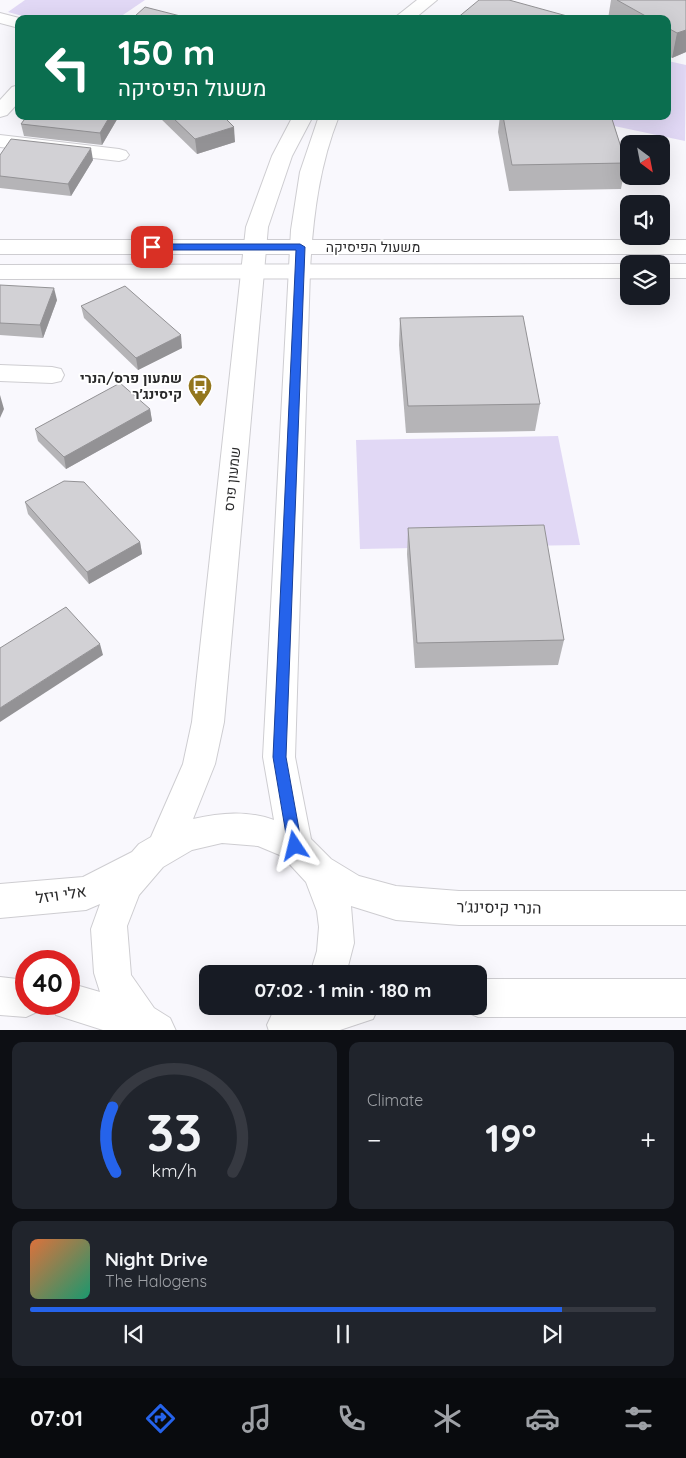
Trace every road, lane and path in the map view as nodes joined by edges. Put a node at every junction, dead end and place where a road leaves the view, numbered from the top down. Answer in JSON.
{"nodes":[{"id":1,"x":428,"y":0,"type":"edge"},
{"id":2,"x":407,"y":15,"type":"edge"},
{"id":3,"x":0,"y":18,"type":"edge"},
{"id":4,"x":15,"y":22,"type":"edge"},
{"id":5,"x":15,"y":95,"type":"edge"},
{"id":6,"x":0,"y":111,"type":"edge"},
{"id":7,"x":300,"y":120,"type":"edge"},
{"id":8,"x":328,"y":120,"type":"edge"},
{"id":9,"x":0,"y":141,"type":"edge"},
{"id":10,"x":119,"y":155,"type":"dead end"},
{"id":11,"x":0,"y":247,"type":"edge"},
{"id":12,"x":686,"y":247,"type":"edge"},
{"id":13,"x":254,"y":258,"type":"junction"},
{"id":14,"x":300,"y":258,"type":"junction"},
{"id":15,"x":620,"y":271,"type":"edge"},
{"id":16,"x":670,"y":271,"type":"edge"},
{"id":17,"x":686,"y":271,"type":"edge"},
{"id":18,"x":0,"y":272,"type":"edge"},
{"id":19,"x":0,"y":373,"type":"edge"},
{"id":20,"x":52,"y":375,"type":"dead end"},
{"id":21,"x":295,"y":846,"type":"junction"},
{"id":22,"x":156,"y":852,"type":"junction"},
{"id":23,"x":320,"y":871,"type":"junction"},
{"id":24,"x":0,"y":901,"type":"edge"},
{"id":25,"x":686,"y":908,"type":"edge"},
{"id":26,"x":330,"y":965,"type":"edge"},
{"id":27,"x":0,"y":996,"type":"edge"},
{"id":28,"x":15,"y":997,"type":"edge"},
{"id":29,"x":487,"y":998,"type":"edge"},
{"id":30,"x":686,"y":998,"type":"edge"},
{"id":31,"x":80,"y":1005,"type":"edge"},
{"id":32,"x":317,"y":1015,"type":"edge"},
{"id":33,"x":289,"y":1021,"type":"edge"},
{"id":34,"x":149,"y":1026,"type":"edge"}],
"edges":[{"from":1,"to":2,"type":"street"},
{"from":3,"to":4,"type":"street"},
{"from":5,"to":6,"type":"street"},
{"from":7,"to":13,"type":"street","name":"שמעון פרס"},
{"from":8,"to":14,"type":"street"},
{"from":9,"to":10,"type":"street"},
{"from":11,"to":13,"type":"street","name":"משעול הפיסיקה"},
{"from":12,"to":14,"type":"street","name":"משעול הפיסיקה"},
{"from":13,"to":14,"type":"street","name":"משעול הפיסיקה"},
{"from":13,"to":18,"type":"street","name":"משעול הפיסיקה"},
{"from":13,"to":22,"type":"street","name":"שמעון פרס"},
{"from":14,"to":15,"type":"street","name":"משעול הפיסיקה"},
{"from":14,"to":21,"type":"street"},
{"from":16,"to":17,"type":"street"},
{"from":19,"to":20,"type":"street"},
{"from":21,"to":22,"type":"street","name":"אלי ויזל"},
{"from":21,"to":23,"type":"street","name":"אלי ויזל"},
{"from":22,"to":24,"type":"street","name":"אלי ויזל"},
{"from":22,"to":34,"type":"street"},
{"from":23,"to":25,"type":"street","name":"הנרי קיסינג'ר"},
{"from":23,"to":26,"type":"street"},
{"from":27,"to":28,"type":"street"},
{"from":29,"to":30,"type":"street"},
{"from":31,"to":34,"type":"street"},
{"from":32,"to":33,"type":"street"}]}
